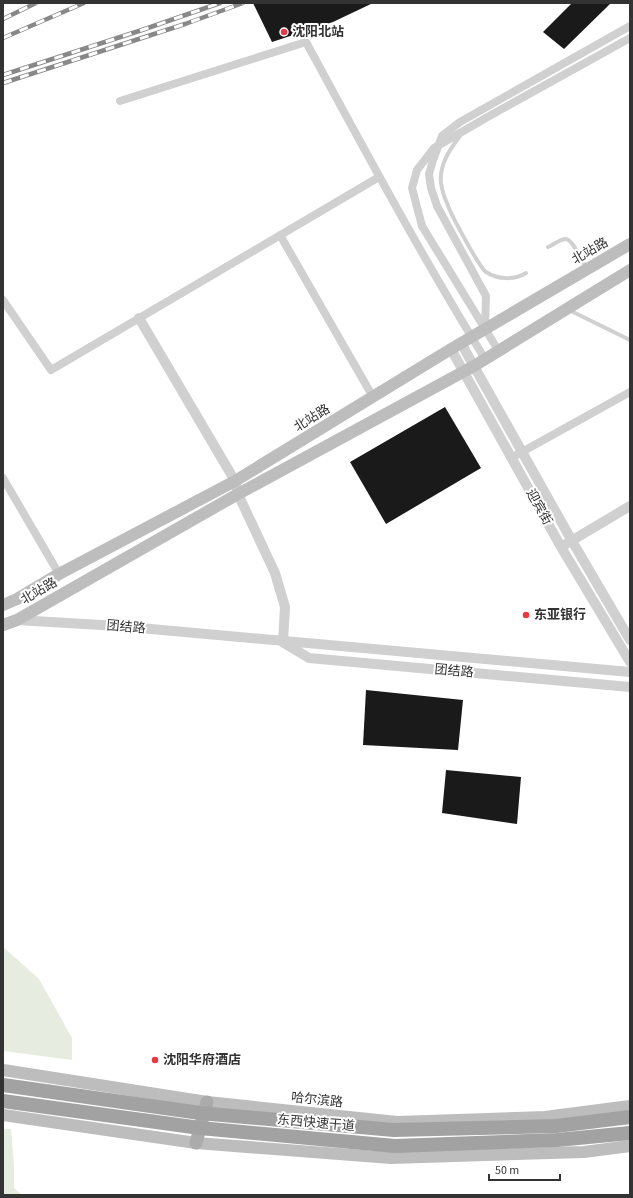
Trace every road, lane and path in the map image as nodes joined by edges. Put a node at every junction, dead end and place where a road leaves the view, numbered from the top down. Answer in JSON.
{"nodes":[{"id":1,"x":630,"y":26,"type":"edge"},
{"id":2,"x":630,"y":38,"type":"edge"},
{"id":3,"x":120,"y":101,"type":"dead end"},
{"id":4,"x":464,"y":130,"type":"junction"},
{"id":5,"x":379,"y":177,"type":"junction"},
{"id":6,"x":280,"y":235,"type":"junction"},
{"id":7,"x":630,"y":244,"type":"edge"},
{"id":8,"x":548,"y":247,"type":"dead end"},
{"id":9,"x":586,"y":269,"type":"junction"},
{"id":10,"x":630,"y":270,"type":"edge"},
{"id":11,"x":526,"y":273,"type":"dead end"},
{"id":12,"x":3,"y":300,"type":"edge"},
{"id":13,"x":566,"y":309,"type":"junction"},
{"id":14,"x":139,"y":318,"type":"junction"},
{"id":15,"x":485,"y":328,"type":"junction"},
{"id":16,"x":471,"y":336,"type":"junction"},
{"id":17,"x":629,"y":339,"type":"edge"},
{"id":18,"x":456,"y":346,"type":"junction"},
{"id":19,"x":498,"y":350,"type":"junction"},
{"id":20,"x":485,"y":359,"type":"junction"},
{"id":21,"x":469,"y":368,"type":"junction"},
{"id":22,"x":630,"y":392,"type":"edge"},
{"id":23,"x":372,"y":397,"type":"junction"},
{"id":24,"x":522,"y":452,"type":"junction"},
{"id":25,"x":512,"y":458,"type":"junction"},
{"id":26,"x":3,"y":478,"type":"edge"},
{"id":27,"x":235,"y":482,"type":"junction"},
{"id":28,"x":238,"y":494,"type":"junction"},
{"id":29,"x":630,"y":506,"type":"edge"},
{"id":30,"x":572,"y":541,"type":"junction"},
{"id":31,"x":561,"y":547,"type":"junction"},
{"id":32,"x":59,"y":574,"type":"junction"},
{"id":33,"x":3,"y":605,"type":"edge"},
{"id":34,"x":8,"y":624,"type":"edge"},
{"id":35,"x":630,"y":640,"type":"edge"},
{"id":36,"x":283,"y":642,"type":"junction"},
{"id":37,"x":630,"y":662,"type":"edge"},
{"id":38,"x":630,"y":672,"type":"edge"},
{"id":39,"x":630,"y":687,"type":"edge"},
{"id":40,"x":3,"y":1070,"type":"edge"},
{"id":41,"x":3,"y":1085,"type":"edge"},
{"id":42,"x":3,"y":1101,"type":"edge"},
{"id":43,"x":207,"y":1102,"type":"junction"},
{"id":44,"x":630,"y":1106,"type":"edge"},
{"id":45,"x":3,"y":1115,"type":"edge"},
{"id":46,"x":630,"y":1117,"type":"edge"},
{"id":47,"x":630,"y":1133,"type":"edge"},
{"id":48,"x":196,"y":1143,"type":"junction"},
{"id":49,"x":630,"y":1146,"type":"edge"}],
"edges":[{"from":1,"to":15,"type":"street"},
{"from":2,"to":4,"type":"street","bridge":true},
{"from":3,"to":5,"type":"street"},
{"from":4,"to":11,"type":"lane"},
{"from":4,"to":15,"type":"street","bridge":true},
{"from":5,"to":6,"type":"street"},
{"from":5,"to":16,"type":"street"},
{"from":6,"to":14,"type":"street"},
{"from":6,"to":23,"type":"street"},
{"from":7,"to":9,"type":"main road","name":"北站路"},
{"from":8,"to":9,"type":"lane"},
{"from":9,"to":15,"type":"main road","name":"北站路"},
{"from":10,"to":13,"type":"main road","name":"北站路"},
{"from":12,"to":14,"type":"street"},
{"from":13,"to":17,"type":"lane"},
{"from":13,"to":19,"type":"main road","name":"北站路"},
{"from":14,"to":27,"type":"street"},
{"from":15,"to":16,"type":"main road","name":"北站路"},
{"from":15,"to":19,"type":"street"},
{"from":16,"to":18,"type":"main road","name":"北站路"},
{"from":16,"to":20,"type":"street"},
{"from":18,"to":21,"type":"street","name":"迎宾街"},
{"from":18,"to":23,"type":"main road","name":"北站路"},
{"from":19,"to":20,"type":"main road","name":"北站路"},
{"from":20,"to":21,"type":"main road","name":"北站路"},
{"from":21,"to":24,"type":"street","name":"迎宾街"},
{"from":21,"to":25,"type":"street","name":"迎宾街"},
{"from":21,"to":28,"type":"main road","name":"北站路"},
{"from":22,"to":24,"type":"street"},
{"from":23,"to":27,"type":"main road","name":"北站路"},
{"from":24,"to":25,"type":"street"},
{"from":24,"to":30,"type":"street","name":"迎宾街"},
{"from":25,"to":31,"type":"street","name":"迎宾街"},
{"from":26,"to":32,"type":"street"},
{"from":27,"to":28,"type":"street"},
{"from":27,"to":32,"type":"main road","name":"北站路"},
{"from":28,"to":34,"type":"main road","name":"北站路"},
{"from":28,"to":36,"type":"street"},
{"from":29,"to":30,"type":"street"},
{"from":30,"to":31,"type":"street"},
{"from":30,"to":35,"type":"street","name":"迎宾街"},
{"from":31,"to":37,"type":"street","name":"迎宾街"},
{"from":32,"to":33,"type":"main road","name":"北站路"},
{"from":34,"to":36,"type":"street","name":"团结路"},
{"from":36,"to":38,"type":"street","name":"团结路"},
{"from":36,"to":39,"type":"street","name":"团结路"},
{"from":40,"to":43,"type":"main road","name":"哈尔滨路"},
{"from":41,"to":46,"type":"highway","name":"东西快速干道","bridge":true},
{"from":42,"to":47,"type":"highway","name":"东西快速干道","bridge":true},
{"from":43,"to":44,"type":"main road","name":"哈尔滨路"},
{"from":43,"to":48,"type":"main road"},
{"from":45,"to":48,"type":"main road"},
{"from":48,"to":49,"type":"main road"}]}
